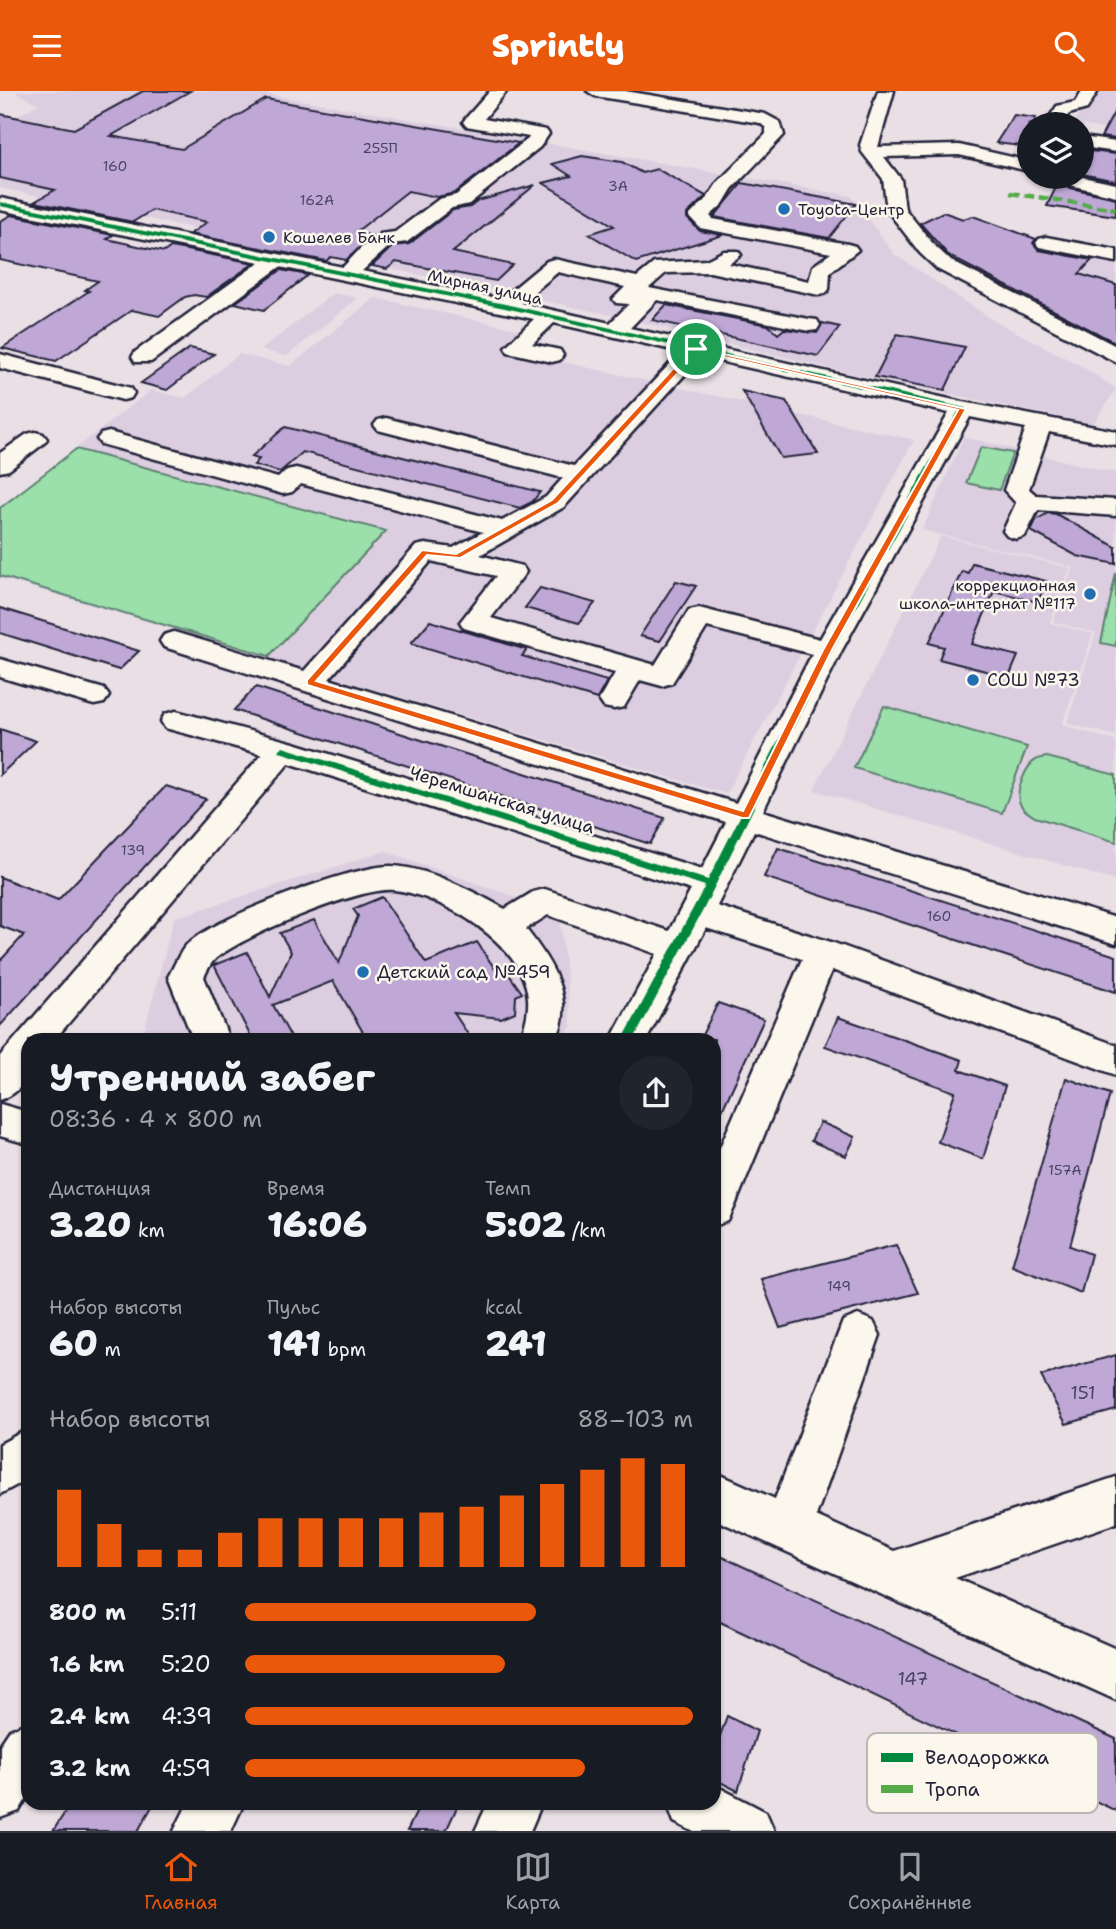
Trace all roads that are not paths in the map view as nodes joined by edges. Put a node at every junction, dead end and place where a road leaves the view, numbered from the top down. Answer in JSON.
{"nodes":[{"id":1,"x":499,"y":91,"type":"edge"},
{"id":2,"x":598,"y":91,"type":"edge"},
{"id":3,"x":886,"y":91,"type":"edge"},
{"id":4,"x":1090,"y":91,"type":"edge"},
{"id":5,"x":1061,"y":112,"type":"edge"},
{"id":6,"x":1094,"y":144,"type":"edge"},
{"id":7,"x":1116,"y":147,"type":"edge"},
{"id":8,"x":871,"y":152,"type":"junction"},
{"id":9,"x":1017,"y":163,"type":"edge"},
{"id":10,"x":1094,"y":185,"type":"edge"},
{"id":11,"x":1116,"y":190,"type":"edge"},
{"id":12,"x":0,"y":204,"type":"edge"},
{"id":13,"x":742,"y":230,"type":"junction"},
{"id":14,"x":1046,"y":243,"type":"dead end"},
{"id":15,"x":735,"y":253,"type":"junction"},
{"id":16,"x":1116,"y":256,"type":"edge"},
{"id":17,"x":276,"y":260,"type":"junction"},
{"id":18,"x":710,"y":266,"type":"junction"},
{"id":19,"x":820,"y":270,"type":"junction"},
{"id":20,"x":347,"y":275,"type":"junction"},
{"id":21,"x":641,"y":284,"type":"junction"},
{"id":22,"x":505,"y":306,"type":"junction"},
{"id":23,"x":614,"y":308,"type":"dead end"},
{"id":24,"x":550,"y":316,"type":"junction"},
{"id":25,"x":809,"y":325,"type":"dead end"},
{"id":26,"x":614,"y":331,"type":"junction"},
{"id":27,"x":696,"y":349,"type":"junction"},
{"id":28,"x":552,"y":355,"type":"dead end"},
{"id":29,"x":1116,"y":355,"type":"edge"},
{"id":30,"x":143,"y":357,"type":"dead end"},
{"id":31,"x":0,"y":361,"type":"edge"},
{"id":32,"x":123,"y":393,"type":"dead end"},
{"id":33,"x":963,"y":409,"type":"junction"},
{"id":34,"x":1040,"y":423,"type":"junction"},
{"id":35,"x":386,"y":425,"type":"dead end"},
{"id":36,"x":1116,"y":437,"type":"edge"},
{"id":37,"x":35,"y":439,"type":"dead end"},
{"id":38,"x":109,"y":439,"type":"dead end"},
{"id":39,"x":0,"y":465,"type":"edge"},
{"id":40,"x":579,"y":475,"type":"junction"},
{"id":41,"x":1029,"y":502,"type":"junction"},
{"id":42,"x":1116,"y":508,"type":"edge"},
{"id":43,"x":505,"y":530,"type":"junction"},
{"id":44,"x":1016,"y":531,"type":"dead end"},
{"id":45,"x":457,"y":557,"type":"junction"},
{"id":46,"x":174,"y":641,"type":"dead end"},
{"id":47,"x":828,"y":650,"type":"junction"},
{"id":48,"x":632,"y":668,"type":"junction"},
{"id":49,"x":2,"y":670,"type":"edge"},
{"id":50,"x":310,"y":683,"type":"junction"},
{"id":51,"x":94,"y":696,"type":"dead end"},
{"id":52,"x":614,"y":700,"type":"dead end"},
{"id":53,"x":176,"y":721,"type":"dead end"},
{"id":54,"x":283,"y":750,"type":"junction"},
{"id":55,"x":746,"y":816,"type":"junction"},
{"id":56,"x":704,"y":898,"type":"junction"},
{"id":57,"x":504,"y":926,"type":"junction"},
{"id":58,"x":1116,"y":931,"type":"edge"},
{"id":59,"x":678,"y":948,"type":"junction"},
{"id":60,"x":822,"y":951,"type":"junction"},
{"id":61,"x":39,"y":1033,"type":"edge"},
{"id":62,"x":209,"y":1033,"type":"edge"},
{"id":63,"x":542,"y":1033,"type":"edge"},
{"id":64,"x":632,"y":1033,"type":"edge"},
{"id":65,"x":21,"y":1056,"type":"edge"},
{"id":66,"x":1116,"y":1060,"type":"edge"},
{"id":67,"x":0,"y":1084,"type":"edge"},
{"id":68,"x":0,"y":1120,"type":"edge"},
{"id":69,"x":21,"y":1126,"type":"edge"},
{"id":70,"x":721,"y":1191,"type":"edge"},
{"id":71,"x":858,"y":1335,"type":"dead end"},
{"id":72,"x":21,"y":1457,"type":"edge"},
{"id":73,"x":0,"y":1471,"type":"edge"},
{"id":74,"x":721,"y":1498,"type":"edge"},
{"id":75,"x":1116,"y":1500,"type":"edge"},
{"id":76,"x":788,"y":1528,"type":"junction"},
{"id":77,"x":894,"y":1575,"type":"junction"},
{"id":78,"x":1116,"y":1675,"type":"edge"},
{"id":79,"x":21,"y":1759,"type":"edge"},
{"id":80,"x":0,"y":1792,"type":"edge"},
{"id":81,"x":213,"y":1810,"type":"edge"},
{"id":82,"x":512,"y":1810,"type":"edge"},
{"id":83,"x":706,"y":1810,"type":"edge"},
{"id":84,"x":201,"y":1831,"type":"edge"},
{"id":85,"x":502,"y":1831,"type":"edge"},
{"id":86,"x":747,"y":1831,"type":"edge"}],
"edges":[{"from":1,"to":20,"type":"street"},
{"from":2,"to":13,"type":"street"},
{"from":3,"to":8,"type":"street"},
{"from":4,"to":5,"type":"street"},
{"from":6,"to":7,"type":"street"},
{"from":8,"to":9,"type":"street"},
{"from":8,"to":29,"type":"street"},
{"from":10,"to":11,"type":"street"},
{"from":12,"to":17,"type":"street","name":"Мирная улица"},
{"from":13,"to":15,"type":"street"},
{"from":13,"to":19,"type":"street"},
{"from":14,"to":16,"type":"street"},
{"from":15,"to":18,"type":"street"},
{"from":15,"to":19,"type":"street"},
{"from":17,"to":20,"type":"street","name":"Мирная улица"},
{"from":17,"to":30,"type":"street"},
{"from":18,"to":19,"type":"street"},
{"from":18,"to":21,"type":"street"},
{"from":20,"to":22,"type":"street","name":"Мирная улица"},
{"from":21,"to":22,"type":"street"},
{"from":21,"to":23,"type":"street"},
{"from":22,"to":24,"type":"street","name":"Мирная улица"},
{"from":24,"to":26,"type":"street","name":"Мирная улица"},
{"from":24,"to":28,"type":"street"},
{"from":25,"to":26,"type":"street"},
{"from":26,"to":27,"type":"street","name":"Мирная улица"},
{"from":27,"to":33,"type":"street","name":"Мирная улица"},
{"from":27,"to":40,"type":"street"},
{"from":31,"to":32,"type":"street"},
{"from":33,"to":34,"type":"street","name":"Мирная улица"},
{"from":33,"to":47,"type":"street"},
{"from":34,"to":36,"type":"street","name":"Мирная улица"},
{"from":34,"to":41,"type":"street"},
{"from":35,"to":40,"type":"street"},
{"from":37,"to":39,"type":"street"},
{"from":38,"to":43,"type":"street"},
{"from":40,"to":43,"type":"street"},
{"from":41,"to":42,"type":"street"},
{"from":41,"to":44,"type":"street"},
{"from":43,"to":45,"type":"street"},
{"from":45,"to":48,"type":"street"},
{"from":45,"to":50,"type":"street"},
{"from":46,"to":50,"type":"street"},
{"from":47,"to":48,"type":"street"},
{"from":47,"to":55,"type":"street"},
{"from":48,"to":52,"type":"street"},
{"from":49,"to":51,"type":"street"},
{"from":50,"to":55,"type":"street"},
{"from":53,"to":54,"type":"street","name":"Черемшанская улица"},
{"from":54,"to":56,"type":"street","name":"Черемшанская улица"},
{"from":54,"to":61,"type":"street"},
{"from":55,"to":56,"type":"street"},
{"from":55,"to":58,"type":"street"},
{"from":56,"to":59,"type":"street"},
{"from":56,"to":60,"type":"street","name":"Черемшанская улица"},
{"from":57,"to":59,"type":"street"},
{"from":57,"to":62,"type":"street"},
{"from":57,"to":63,"type":"street"},
{"from":59,"to":64,"type":"street"},
{"from":60,"to":66,"type":"street","name":"Черемшанская улица"},
{"from":60,"to":70,"type":"street"},
{"from":65,"to":67,"type":"street"},
{"from":68,"to":69,"type":"street"},
{"from":71,"to":76,"type":"street"},
{"from":72,"to":73,"type":"street"},
{"from":74,"to":76,"type":"street"},
{"from":75,"to":77,"type":"street"},
{"from":76,"to":77,"type":"street"},
{"from":77,"to":78,"type":"street"},
{"from":79,"to":80,"type":"street"},
{"from":81,"to":84,"type":"street"},
{"from":82,"to":85,"type":"street"},
{"from":83,"to":86,"type":"street"}]}
